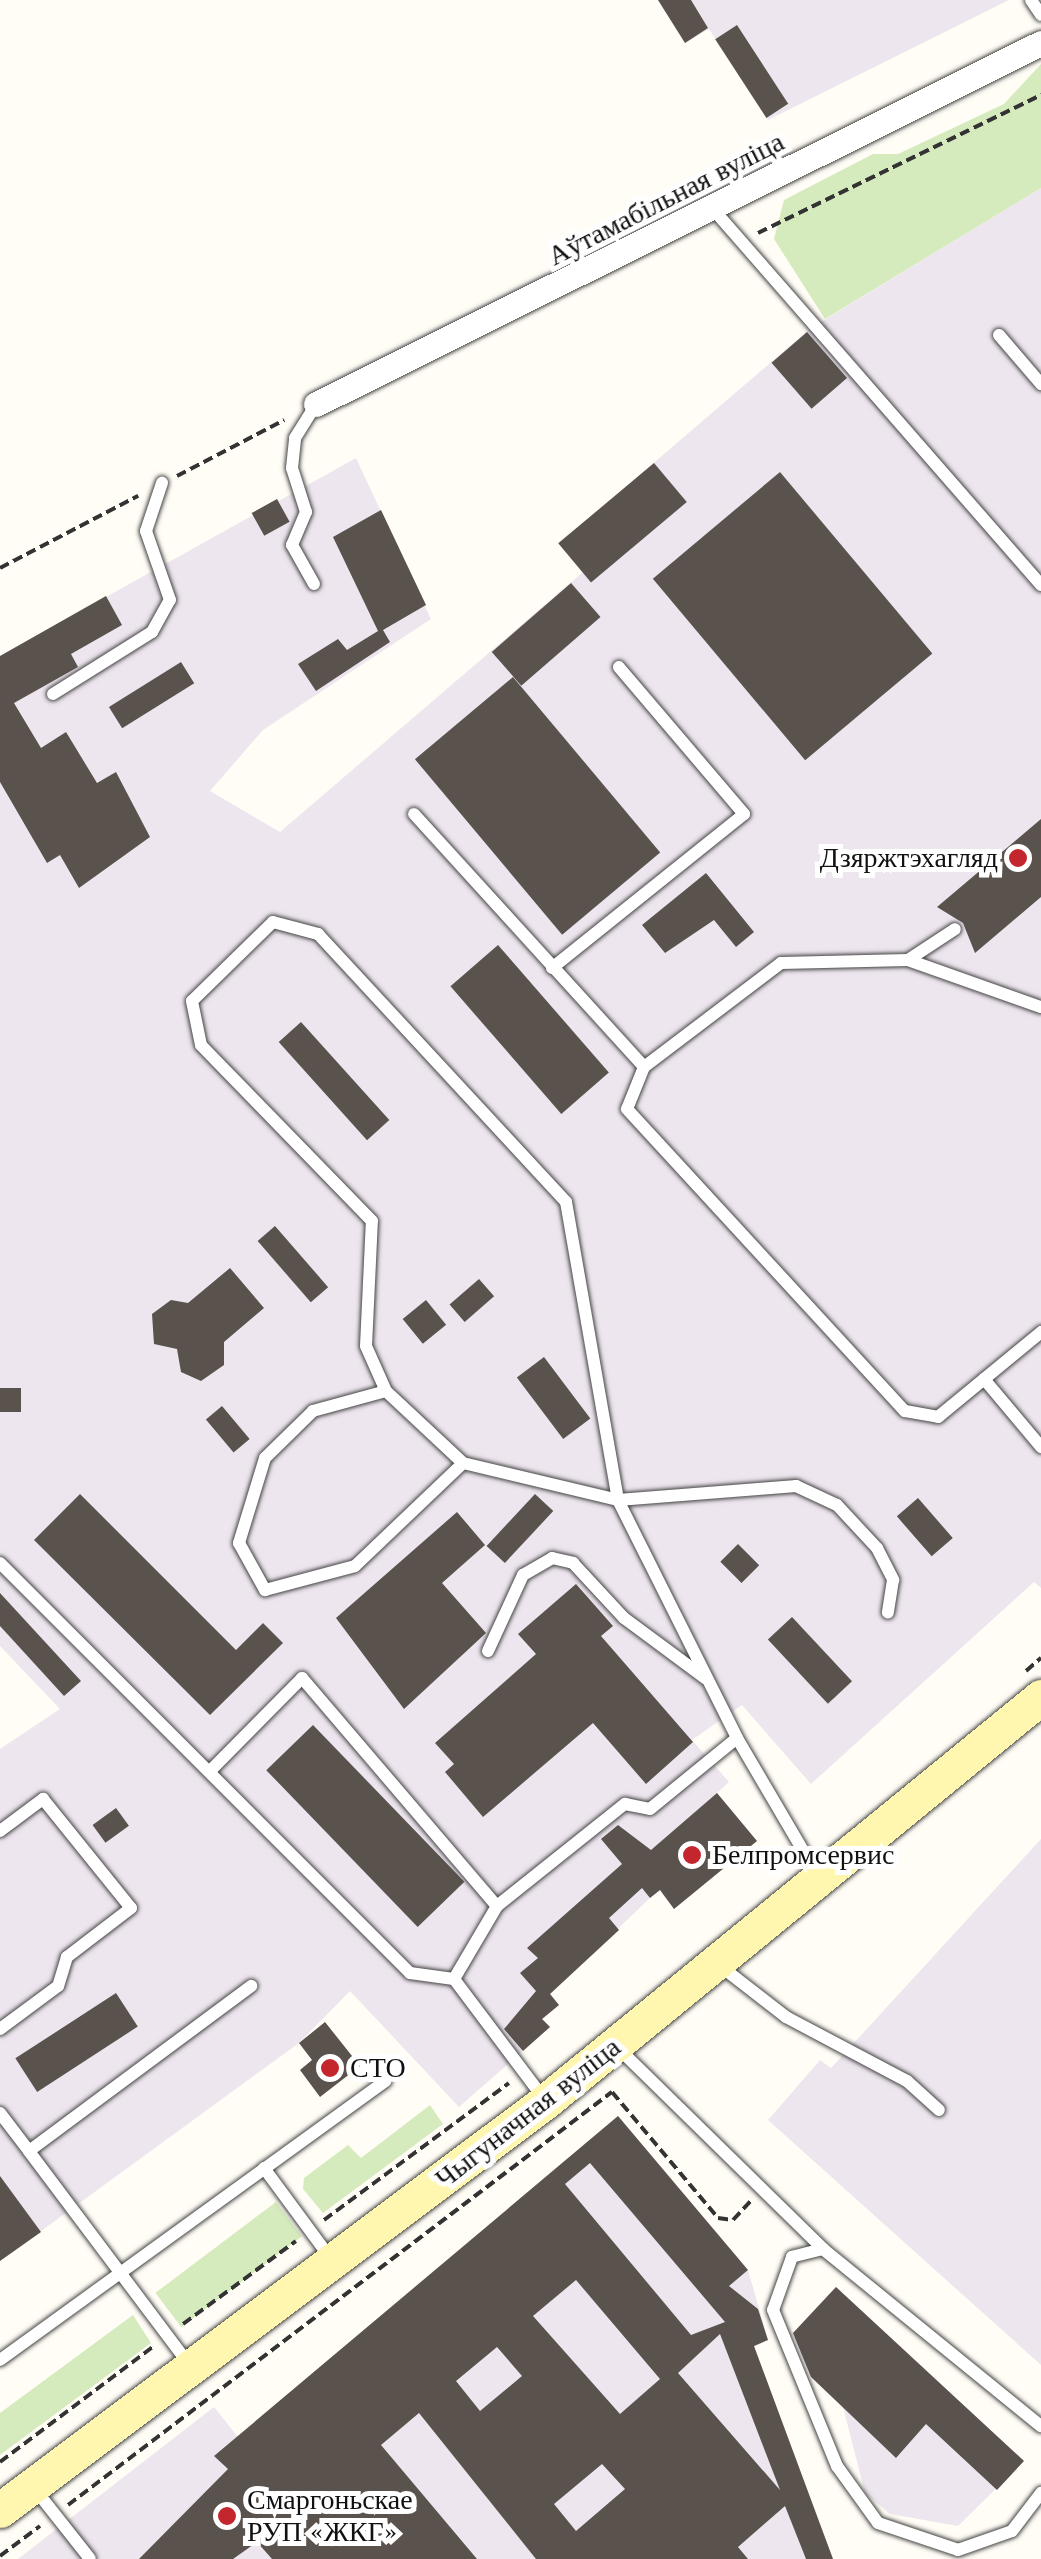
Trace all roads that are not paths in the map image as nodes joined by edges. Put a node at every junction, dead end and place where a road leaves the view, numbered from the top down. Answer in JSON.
{"nodes":[{"id":1,"x":1030,"y":0,"type":"edge"},
{"id":2,"x":1041,"y":15,"type":"edge"},
{"id":3,"x":1041,"y":43,"type":"edge"},
{"id":4,"x":713,"y":209,"type":"junction"},
{"id":5,"x":999,"y":334,"type":"dead end"},
{"id":6,"x":1041,"y":384,"type":"edge"},
{"id":7,"x":316,"y":404,"type":"joint"},
{"id":8,"x":162,"y":484,"type":"dead end"},
{"id":9,"x":314,"y":584,"type":"dead end"},
{"id":10,"x":1041,"y":585,"type":"edge"},
{"id":11,"x":620,"y":667,"type":"dead end"},
{"id":12,"x":53,"y":694,"type":"dead end"},
{"id":13,"x":414,"y":814,"type":"dead end"},
{"id":14,"x":955,"y":929,"type":"dead end"},
{"id":15,"x":908,"y":960,"type":"junction"},
{"id":16,"x":552,"y":968,"type":"junction"},
{"id":17,"x":1041,"y":1007,"type":"edge"},
{"id":18,"x":644,"y":1067,"type":"junction"},
{"id":19,"x":1041,"y":1332,"type":"edge"},
{"id":20,"x":984,"y":1379,"type":"junction"},
{"id":21,"x":386,"y":1391,"type":"junction"},
{"id":22,"x":1041,"y":1447,"type":"edge"},
{"id":23,"x":463,"y":1464,"type":"junction"},
{"id":24,"x":618,"y":1500,"type":"junction"},
{"id":25,"x":0,"y":1563,"type":"edge"},
{"id":26,"x":888,"y":1613,"type":"dead end"},
{"id":27,"x":488,"y":1652,"type":"dead end"},
{"id":28,"x":707,"y":1679,"type":"junction"},
{"id":29,"x":1041,"y":1697,"type":"edge"},
{"id":30,"x":737,"y":1738,"type":"junction"},
{"id":31,"x":210,"y":1771,"type":"junction"},
{"id":32,"x":0,"y":1831,"type":"edge"},
{"id":33,"x":820,"y":1880,"type":"junction"},
{"id":34,"x":497,"y":1906,"type":"junction"},
{"id":35,"x":717,"y":1964,"type":"junction"},
{"id":36,"x":454,"y":1979,"type":"junction"},
{"id":37,"x":252,"y":1986,"type":"dead end"},
{"id":38,"x":0,"y":2029,"type":"edge"},
{"id":39,"x":605,"y":2068,"type":"junction"},
{"id":40,"x":386,"y":2081,"type":"dead end"},
{"id":41,"x":546,"y":2101,"type":"junction"},
{"id":42,"x":939,"y":2110,"type":"dead end"},
{"id":43,"x":0,"y":2113,"type":"edge"},
{"id":44,"x":29,"y":2151,"type":"junction"},
{"id":45,"x":264,"y":2168,"type":"junction"},
{"id":46,"x":823,"y":2249,"type":"junction"},
{"id":47,"x":334,"y":2264,"type":"junction"},
{"id":48,"x":122,"y":2272,"type":"junction"},
{"id":49,"x":0,"y":2360,"type":"edge"},
{"id":50,"x":192,"y":2368,"type":"junction"},
{"id":51,"x":1041,"y":2426,"type":"edge"},
{"id":52,"x":32,"y":2486,"type":"junction"},
{"id":53,"x":1041,"y":2493,"type":"edge"},
{"id":54,"x":0,"y":2510,"type":"edge"},
{"id":55,"x":90,"y":2559,"type":"edge"}],
"edges":[{"from":1,"to":2,"type":"lane"},
{"from":3,"to":4,"type":"street","name":"Аўтамабільная вуліца"},
{"from":4,"to":7,"type":"street","name":"Аўтамабільная вуліца"},
{"from":4,"to":10,"type":"lane"},
{"from":5,"to":6,"type":"lane"},
{"from":7,"to":9,"type":"lane"},
{"from":8,"to":12,"type":"lane"},
{"from":11,"to":16,"type":"lane"},
{"from":13,"to":16,"type":"lane"},
{"from":14,"to":15,"type":"lane"},
{"from":15,"to":17,"type":"lane"},
{"from":15,"to":18,"type":"lane"},
{"from":16,"to":18,"type":"lane"},
{"from":18,"to":20,"type":"lane"},
{"from":19,"to":20,"type":"lane"},
{"from":20,"to":22,"type":"lane"},
{"from":21,"to":23,"type":"lane"},
{"from":21,"to":23,"type":"lane"},
{"from":21,"to":24,"type":"lane"},
{"from":23,"to":24,"type":"lane"},
{"from":24,"to":26,"type":"lane"},
{"from":24,"to":28,"type":"lane"},
{"from":25,"to":31,"type":"lane"},
{"from":27,"to":28,"type":"lane"},
{"from":28,"to":30,"type":"lane"},
{"from":29,"to":33,"type":"street","name":"Чыгуначная вуліца"},
{"from":30,"to":33,"type":"lane"},
{"from":30,"to":34,"type":"lane"},
{"from":31,"to":34,"type":"lane"},
{"from":31,"to":36,"type":"lane"},
{"from":32,"to":38,"type":"lane"},
{"from":33,"to":35,"type":"street","name":"Чыгуначная вуліца"},
{"from":34,"to":36,"type":"lane"},
{"from":35,"to":39,"type":"street","name":"Чыгуначная вуліца"},
{"from":35,"to":42,"type":"lane"},
{"from":36,"to":41,"type":"lane"},
{"from":37,"to":44,"type":"lane"},
{"from":39,"to":41,"type":"street","name":"Чыгуначная вуліца"},
{"from":39,"to":46,"type":"lane"},
{"from":40,"to":45,"type":"lane"},
{"from":41,"to":47,"type":"street","name":"Чыгуначная вуліца"},
{"from":43,"to":44,"type":"lane"},
{"from":44,"to":48,"type":"lane"},
{"from":45,"to":47,"type":"lane"},
{"from":45,"to":48,"type":"lane"},
{"from":46,"to":51,"type":"lane"},
{"from":46,"to":53,"type":"lane"},
{"from":47,"to":50,"type":"street","name":"Чыгуначная вуліца"},
{"from":48,"to":49,"type":"lane"},
{"from":48,"to":50,"type":"lane"},
{"from":50,"to":52,"type":"street","name":"Чыгуначная вуліца"},
{"from":52,"to":54,"type":"street","name":"Чыгуначная вуліца"},
{"from":52,"to":55,"type":"lane"}]}
